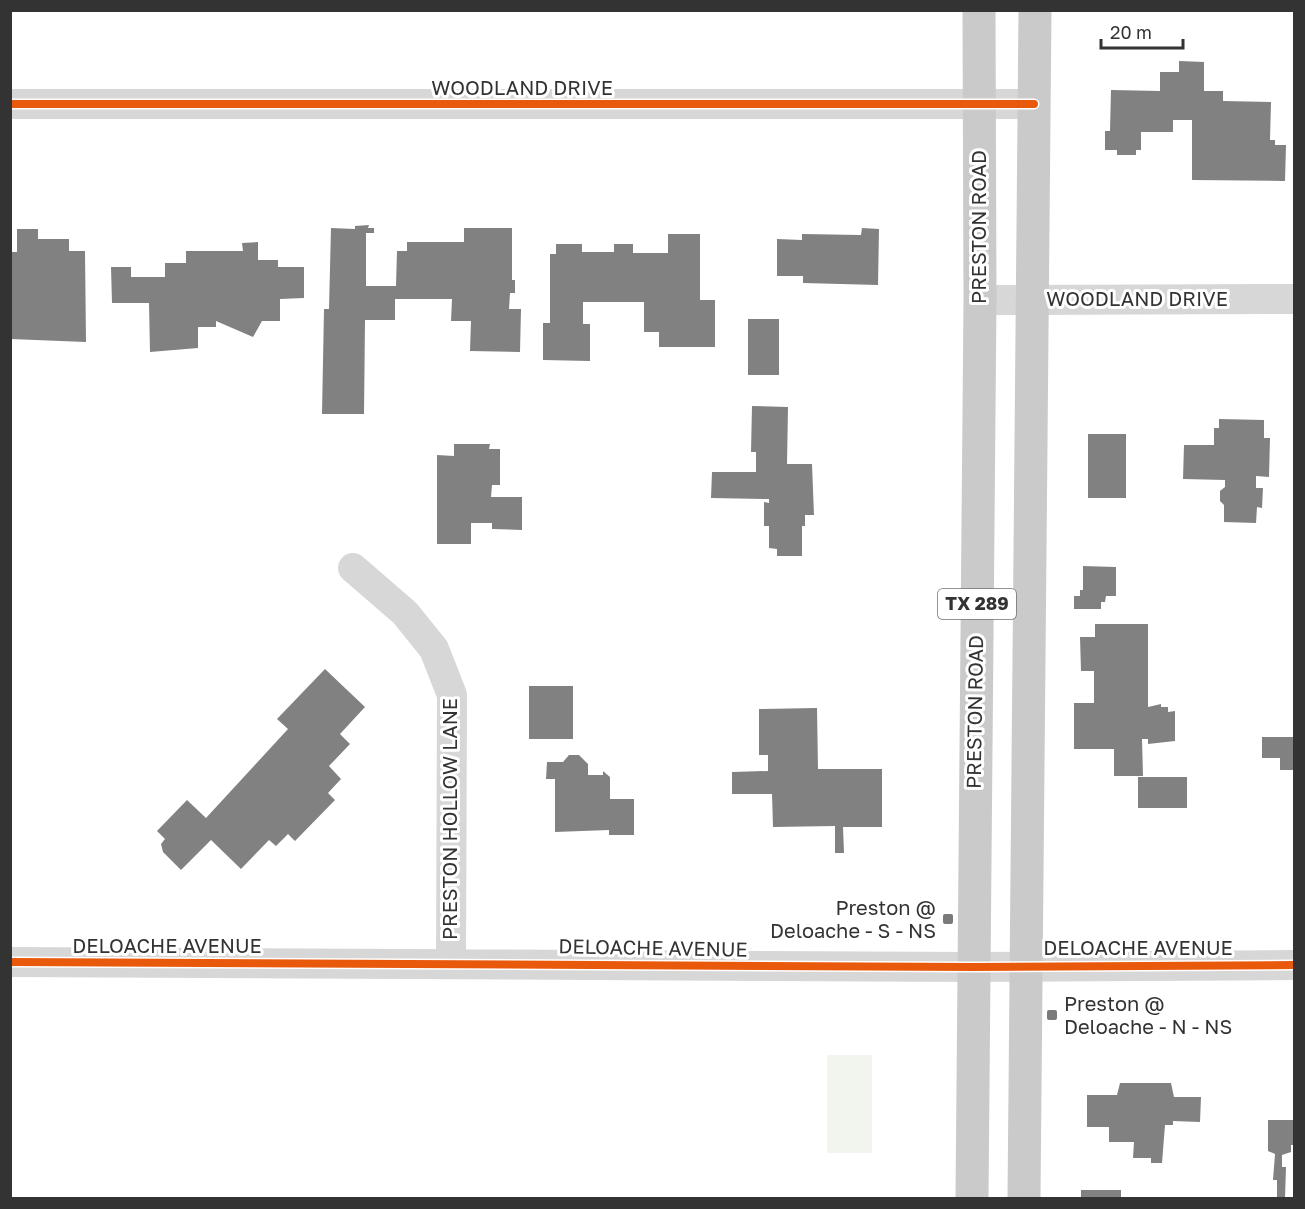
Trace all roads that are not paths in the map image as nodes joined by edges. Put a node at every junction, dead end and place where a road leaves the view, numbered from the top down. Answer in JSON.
{"nodes":[{"id":1,"x":979,"y":10,"type":"edge"},
{"id":2,"x":1035,"y":10,"type":"edge"},
{"id":3,"x":10,"y":104,"type":"edge"},
{"id":4,"x":978,"y":104,"type":"junction"},
{"id":5,"x":1034,"y":104,"type":"junction"},
{"id":6,"x":1032,"y":299,"type":"junction"},
{"id":7,"x":1294,"y":299,"type":"edge"},
{"id":8,"x":980,"y":300,"type":"junction"},
{"id":9,"x":353,"y":567,"type":"dead end"},
{"id":10,"x":10,"y":962,"type":"edge"},
{"id":11,"x":451,"y":963,"type":"junction"},
{"id":12,"x":1026,"y":965,"type":"junction"},
{"id":13,"x":1294,"y":965,"type":"edge"},
{"id":14,"x":973,"y":967,"type":"junction"},
{"id":15,"x":972,"y":1198,"type":"edge"},
{"id":16,"x":1024,"y":1198,"type":"edge"}],
"edges":[{"from":1,"to":4,"type":"main road","name":"PRESTON ROAD","number":"TX 289"},
{"from":2,"to":5,"type":"main road","number":"TX 289"},
{"from":3,"to":4,"type":"street","name":"WOODLAND DRIVE"},
{"from":4,"to":5,"type":"street","name":"WOODLAND DRIVE"},
{"from":4,"to":8,"type":"main road","name":"PRESTON ROAD","number":"TX 289"},
{"from":5,"to":6,"type":"main road","number":"TX 289"},
{"from":6,"to":7,"type":"street","name":"WOODLAND DRIVE"},
{"from":6,"to":8,"type":"street","name":"WOODLAND DRIVE"},
{"from":6,"to":12,"type":"main road","number":"TX 289"},
{"from":8,"to":14,"type":"main road","name":"PRESTON ROAD","number":"TX 289"},
{"from":9,"to":11,"type":"street","name":"PRESTON HOLLOW LANE"},
{"from":10,"to":11,"type":"street","name":"DELOACHE AVENUE"},
{"from":11,"to":14,"type":"street","name":"DELOACHE AVENUE"},
{"from":12,"to":13,"type":"street","name":"DELOACHE AVENUE"},
{"from":12,"to":14,"type":"street","name":"DELOACHE AVENUE"},
{"from":12,"to":16,"type":"main road","number":"TX 289"},
{"from":14,"to":15,"type":"main road","name":"PRESTON ROAD","number":"TX 289"}]}
